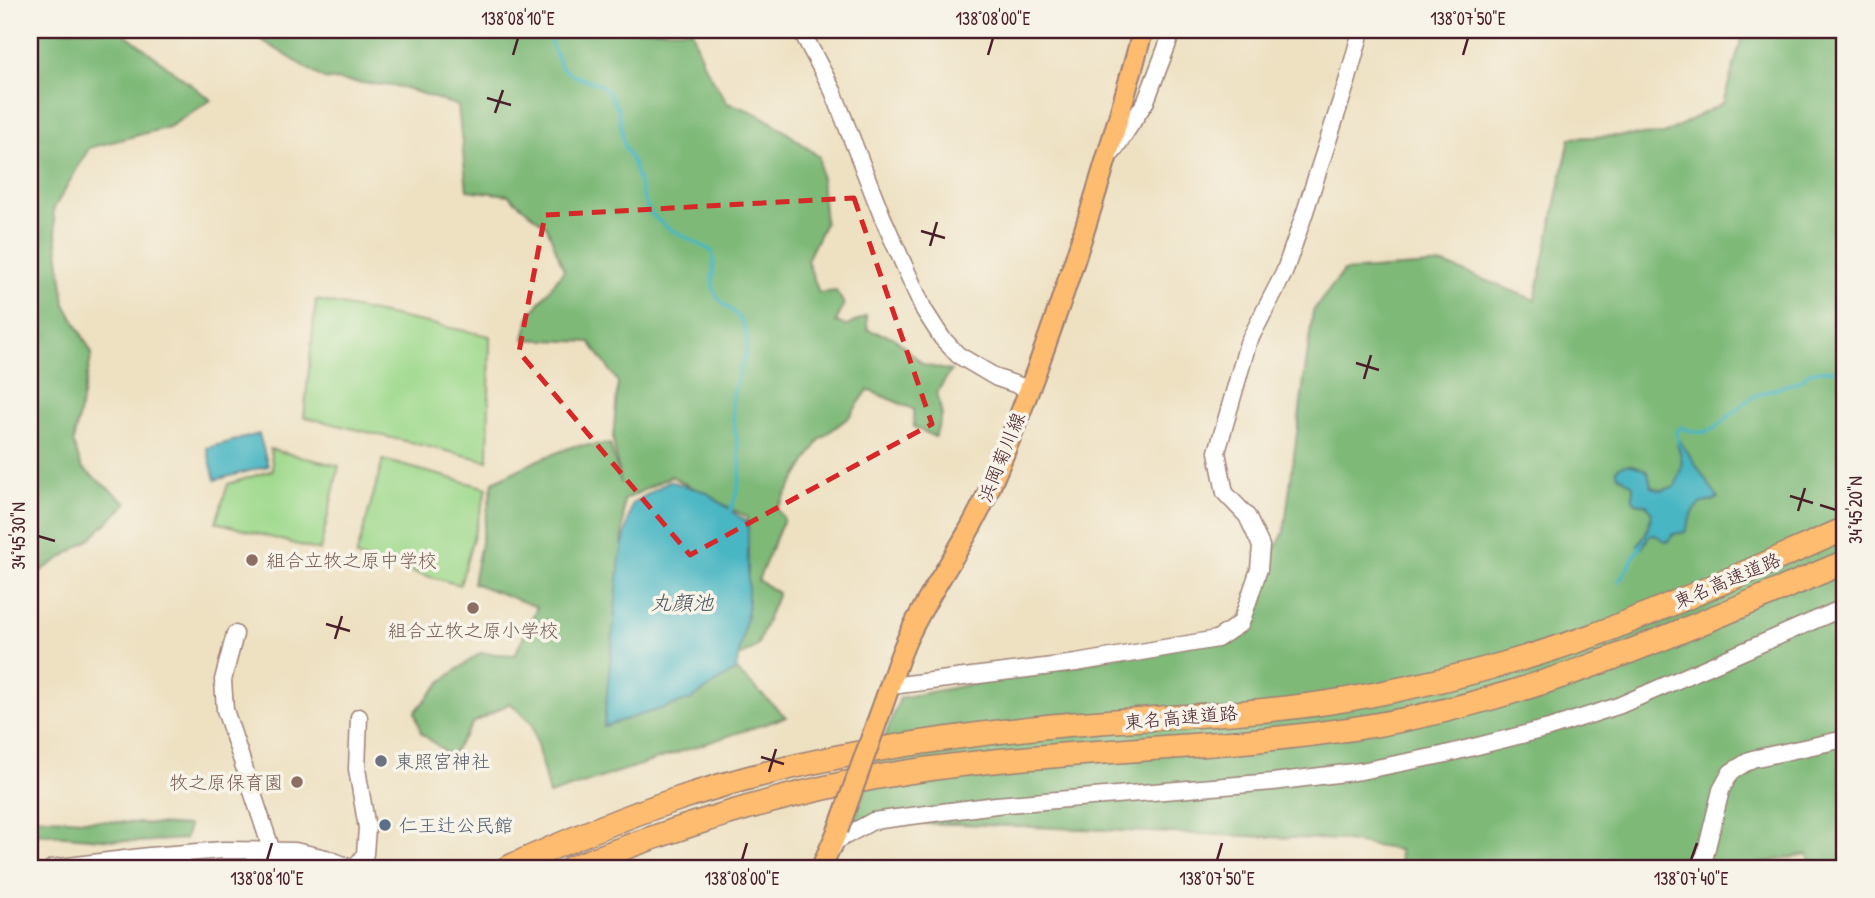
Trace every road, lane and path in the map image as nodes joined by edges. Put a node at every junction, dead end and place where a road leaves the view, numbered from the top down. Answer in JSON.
{"nodes":[{"id":1,"x":801,"y":30,"type":"edge"},
{"id":2,"x":1143,"y":30,"type":"edge"},
{"id":3,"x":1173,"y":30,"type":"edge"},
{"id":4,"x":1356,"y":30,"type":"edge"},
{"id":5,"x":1108,"y":159,"type":"junction"},
{"id":6,"x":1029,"y":389,"type":"junction"},
{"id":7,"x":1845,"y":529,"type":"edge"},
{"id":8,"x":1845,"y":562,"type":"edge"},
{"id":9,"x":1845,"y":607,"type":"edge"},
{"id":10,"x":235,"y":634,"type":"dead end"},
{"id":11,"x":891,"y":685,"type":"junction"},
{"id":12,"x":359,"y":717,"type":"dead end"},
{"id":13,"x":1845,"y":739,"type":"edge"},
{"id":14,"x":278,"y":851,"type":"junction"},
{"id":15,"x":823,"y":864,"type":"edge"},
{"id":16,"x":52,"y":868,"type":"edge"},
{"id":17,"x":284,"y":868,"type":"edge"},
{"id":18,"x":353,"y":868,"type":"edge"},
{"id":19,"x":507,"y":868,"type":"edge"},
{"id":20,"x":571,"y":868,"type":"edge"},
{"id":21,"x":1697,"y":868,"type":"edge"}],
"edges":[{"from":1,"to":6,"type":"street"},
{"from":2,"to":5,"type":"main road","name":"浜岡菊川線"},
{"from":3,"to":5,"type":"street"},
{"from":4,"to":11,"type":"street"},
{"from":5,"to":6,"type":"main road","name":"浜岡菊川線"},
{"from":6,"to":11,"type":"main road","name":"浜岡菊川線"},
{"from":7,"to":19,"type":"highway","name":"東名高速道路"},
{"from":8,"to":20,"type":"highway","name":"東名高速道路"},
{"from":9,"to":15,"type":"street"},
{"from":10,"to":14,"type":"street"},
{"from":11,"to":15,"type":"main road","name":"浜岡菊川線","bridge":true},
{"from":12,"to":18,"type":"street"},
{"from":13,"to":21,"type":"street"},
{"from":14,"to":16,"type":"street"},
{"from":14,"to":17,"type":"street"},
{"from":14,"to":18,"type":"street"}]}
